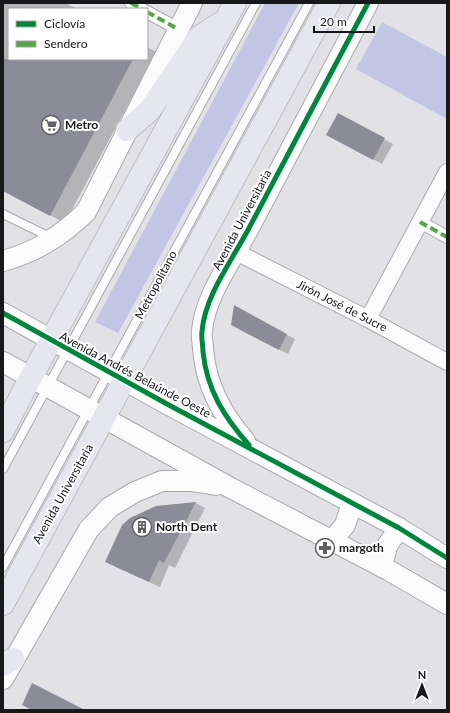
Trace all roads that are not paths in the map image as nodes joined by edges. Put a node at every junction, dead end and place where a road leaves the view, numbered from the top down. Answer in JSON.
{"nodes":[{"id":1,"x":131,"y":3,"type":"edge"},
{"id":2,"x":192,"y":3,"type":"edge"},
{"id":3,"x":256,"y":3,"type":"edge"},
{"id":4,"x":309,"y":3,"type":"edge"},
{"id":5,"x":329,"y":3,"type":"edge"},
{"id":6,"x":368,"y":3,"type":"edge"},
{"id":7,"x":140,"y":8,"type":"edge"},
{"id":8,"x":231,"y":11,"type":"edge"},
{"id":9,"x":148,"y":13,"type":"edge"},
{"id":10,"x":178,"y":28,"type":"junction"},
{"id":11,"x":127,"y":130,"type":"junction"},
{"id":12,"x":447,"y":172,"type":"edge"},
{"id":13,"x":4,"y":215,"type":"edge"},
{"id":14,"x":420,"y":222,"type":"junction"},
{"id":15,"x":447,"y":237,"type":"edge"},
{"id":16,"x":54,"y":239,"type":"junction"},
{"id":17,"x":236,"y":252,"type":"junction"},
{"id":18,"x":3,"y":261,"type":"edge"},
{"id":19,"x":3,"y":312,"type":"edge"},
{"id":20,"x":368,"y":319,"type":"junction"},
{"id":21,"x":60,"y":345,"type":"junction"},
{"id":22,"x":3,"y":362,"type":"edge"},
{"id":23,"x":447,"y":362,"type":"edge"},
{"id":24,"x":117,"y":376,"type":"junction"},
{"id":25,"x":39,"y":382,"type":"junction"},
{"id":26,"x":96,"y":414,"type":"junction"},
{"id":27,"x":3,"y":431,"type":"edge"},
{"id":28,"x":252,"y":450,"type":"junction"},
{"id":29,"x":3,"y":469,"type":"edge"},
{"id":30,"x":229,"y":487,"type":"junction"},
{"id":31,"x":352,"y":504,"type":"junction"},
{"id":32,"x":399,"y":528,"type":"junction"},
{"id":33,"x":332,"y":541,"type":"junction"},
{"id":34,"x":447,"y":558,"type":"edge"},
{"id":35,"x":3,"y":567,"type":"edge"},
{"id":36,"x":382,"y":567,"type":"junction"},
{"id":37,"x":3,"y":604,"type":"edge"},
{"id":38,"x":447,"y":604,"type":"edge"},
{"id":39,"x":8,"y":662,"type":"edge"},
{"id":40,"x":3,"y":679,"type":"edge"}],
"edges":[{"from":1,"to":7,"type":"street"},
{"from":2,"to":10,"type":"street"},
{"from":3,"to":21,"type":"lane"},
{"from":4,"to":24,"type":"lane","name":"Metropolitano"},
{"from":5,"to":24,"type":"main road","name":"Avenida Universitaria"},
{"from":6,"to":17,"type":"street","name":"Avenida Universitaria"},
{"from":8,"to":11,"type":"main road"},
{"from":8,"to":21,"type":"main road"},
{"from":9,"to":10,"type":"street"},
{"from":10,"to":11,"type":"street"},
{"from":11,"to":16,"type":"street"},
{"from":12,"to":14,"type":"street"},
{"from":13,"to":16,"type":"lane"},
{"from":14,"to":15,"type":"street"},
{"from":14,"to":20,"type":"street"},
{"from":16,"to":18,"type":"street"},
{"from":17,"to":20,"type":"street","name":"Jirón José de Sucre"},
{"from":17,"to":28,"type":"street","name":"Avenida Universitaria"},
{"from":19,"to":21,"type":"street","name":"Avenida Andrés Belaúnde Oeste"},
{"from":20,"to":23,"type":"street","name":"Jirón José de Sucre"},
{"from":21,"to":24,"type":"street","name":"Avenida Andrés Belaúnde Oeste"},
{"from":21,"to":25,"type":"main road"},
{"from":22,"to":25,"type":"street"},
{"from":24,"to":26,"type":"main road","name":"Avenida Universitaria"},
{"from":24,"to":28,"type":"street","name":"Avenida Andrés Belaúnde Oeste"},
{"from":25,"to":26,"type":"street"},
{"from":25,"to":27,"type":"main road"},
{"from":25,"to":29,"type":"lane"},
{"from":26,"to":30,"type":"street"},
{"from":26,"to":35,"type":"lane"},
{"from":26,"to":37,"type":"main road","name":"Avenida Universitaria"},
{"from":28,"to":31,"type":"street","name":"Avenida Andrés Belaúnde Oeste"},
{"from":30,"to":33,"type":"street"},
{"from":30,"to":39,"type":"street"},
{"from":31,"to":32,"type":"street","name":"Avenida Andrés Belaúnde Oeste"},
{"from":31,"to":33,"type":"street"},
{"from":32,"to":34,"type":"street","name":"Avenida Andrés Belaúnde Oeste"},
{"from":32,"to":36,"type":"street"},
{"from":33,"to":36,"type":"street"},
{"from":36,"to":38,"type":"street"},
{"from":39,"to":40,"type":"street"}]}
